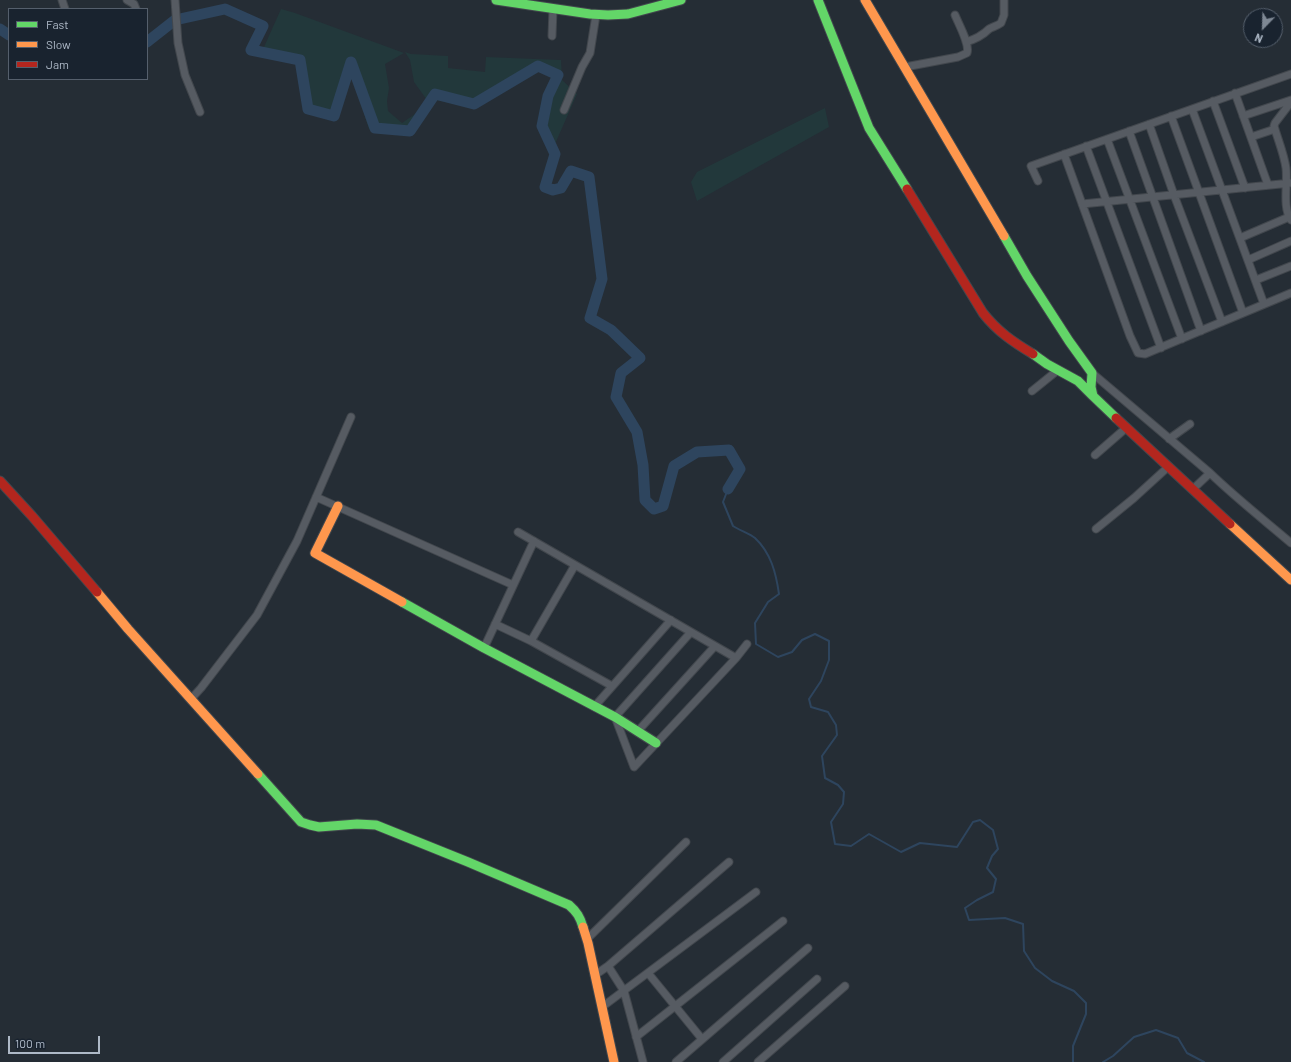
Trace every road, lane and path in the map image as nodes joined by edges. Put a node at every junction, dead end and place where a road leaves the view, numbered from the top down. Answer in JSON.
{"nodes":[{"id":1,"x":127,"y":0,"type":"edge"},
{"id":2,"x":496,"y":0,"type":"edge"},
{"id":3,"x":681,"y":0,"type":"edge"},
{"id":4,"x":818,"y":0,"type":"edge"},
{"id":5,"x":864,"y":0,"type":"edge"},
{"id":6,"x":1004,"y":0,"type":"edge"},
{"id":7,"x":175,"y":3,"type":"edge"},
{"id":8,"x":532,"y":3,"type":"edge"},
{"id":9,"x":136,"y":8,"type":"edge"},
{"id":10,"x":553,"y":9,"type":"junction"},
{"id":11,"x":596,"y":15,"type":"junction"},
{"id":12,"x":955,"y":15,"type":"dead end"},
{"id":13,"x":552,"y":36,"type":"dead end"},
{"id":14,"x":966,"y":42,"type":"junction"},
{"id":15,"x":905,"y":67,"type":"junction"},
{"id":16,"x":1291,"y":74,"type":"edge"},
{"id":17,"x":1235,"y":93,"type":"junction"},
{"id":18,"x":1213,"y":101,"type":"junction"},
{"id":19,"x":1291,"y":101,"type":"edge"},
{"id":20,"x":1192,"y":109,"type":"junction"},
{"id":21,"x":564,"y":110,"type":"dead end"},
{"id":22,"x":200,"y":112,"type":"dead end"},
{"id":23,"x":1171,"y":116,"type":"junction"},
{"id":24,"x":1243,"y":116,"type":"junction"},
{"id":25,"x":1150,"y":124,"type":"junction"},
{"id":26,"x":1275,"y":129,"type":"junction"},
{"id":27,"x":1129,"y":131,"type":"junction"},
{"id":28,"x":1251,"y":137,"type":"junction"},
{"id":29,"x":1107,"y":139,"type":"junction"},
{"id":30,"x":1086,"y":146,"type":"junction"},
{"id":31,"x":1064,"y":154,"type":"junction"},
{"id":32,"x":1038,"y":181,"type":"dead end"},
{"id":33,"x":1289,"y":183,"type":"edge"},
{"id":34,"x":1268,"y":185,"type":"junction"},
{"id":35,"x":1245,"y":188,"type":"junction"},
{"id":36,"x":1222,"y":190,"type":"junction"},
{"id":37,"x":1199,"y":192,"type":"junction"},
{"id":38,"x":1174,"y":194,"type":"junction"},
{"id":39,"x":1152,"y":197,"type":"junction"},
{"id":40,"x":1129,"y":199,"type":"junction"},
{"id":41,"x":1106,"y":202,"type":"junction"},
{"id":42,"x":1082,"y":204,"type":"junction"},
{"id":43,"x":1290,"y":218,"type":"edge"},
{"id":44,"x":1240,"y":238,"type":"junction"},
{"id":45,"x":1291,"y":241,"type":"edge"},
{"id":46,"x":1248,"y":260,"type":"junction"},
{"id":47,"x":1291,"y":266,"type":"edge"},
{"id":48,"x":1256,"y":280,"type":"junction"},
{"id":49,"x":1291,"y":293,"type":"edge"},
{"id":50,"x":1264,"y":304,"type":"junction"},
{"id":51,"x":1243,"y":313,"type":"junction"},
{"id":52,"x":1222,"y":322,"type":"junction"},
{"id":53,"x":1201,"y":331,"type":"junction"},
{"id":54,"x":1182,"y":339,"type":"junction"},
{"id":55,"x":1161,"y":348,"type":"junction"},
{"id":56,"x":1058,"y":370,"type":"junction"},
{"id":57,"x":1092,"y":373,"type":"junction"},
{"id":58,"x":1032,"y":390,"type":"dead end"},
{"id":59,"x":1093,"y":396,"type":"junction"},
{"id":60,"x":351,"y":417,"type":"dead end"},
{"id":61,"x":1190,"y":424,"type":"dead end"},
{"id":62,"x":1126,"y":428,"type":"junction"},
{"id":63,"x":1169,"y":439,"type":"junction"},
{"id":64,"x":1095,"y":455,"type":"dead end"},
{"id":65,"x":1168,"y":467,"type":"junction"},
{"id":66,"x":1210,"y":473,"type":"junction"},
{"id":67,"x":0,"y":481,"type":"edge"},
{"id":68,"x":1193,"y":489,"type":"junction"},
{"id":69,"x":316,"y":497,"type":"junction"},
{"id":70,"x":338,"y":506,"type":"junction"},
{"id":71,"x":1096,"y":529,"type":"dead end"},
{"id":72,"x":518,"y":532,"type":"dead end"},
{"id":73,"x":534,"y":541,"type":"junction"},
{"id":74,"x":1291,"y":543,"type":"edge"},
{"id":75,"x":575,"y":565,"type":"junction"},
{"id":76,"x":1291,"y":580,"type":"edge"},
{"id":77,"x":513,"y":585,"type":"junction"},
{"id":78,"x":670,"y":620,"type":"junction"},
{"id":79,"x":495,"y":624,"type":"junction"},
{"id":80,"x":691,"y":632,"type":"junction"},
{"id":81,"x":531,"y":641,"type":"junction"},
{"id":82,"x":747,"y":644,"type":"dead end"},
{"id":83,"x":715,"y":646,"type":"junction"},
{"id":84,"x":484,"y":648,"type":"junction"},
{"id":85,"x":736,"y":658,"type":"junction"},
{"id":86,"x":612,"y":686,"type":"junction"},
{"id":87,"x":191,"y":698,"type":"junction"},
{"id":88,"x":594,"y":707,"type":"junction"},
{"id":89,"x":615,"y":718,"type":"junction"},
{"id":90,"x":637,"y":732,"type":"junction"},
{"id":91,"x":656,"y":743,"type":"junction"},
{"id":92,"x":686,"y":842,"type":"dead end"},
{"id":93,"x":730,"y":862,"type":"dead end"},
{"id":94,"x":756,"y":892,"type":"dead end"},
{"id":95,"x":783,"y":921,"type":"dead end"},
{"id":96,"x":587,"y":939,"type":"junction"},
{"id":97,"x":808,"y":948,"type":"dead end"},
{"id":98,"x":608,"y":966,"type":"junction"},
{"id":99,"x":648,"y":973,"type":"junction"},
{"id":100,"x":595,"y":974,"type":"junction"},
{"id":101,"x":817,"y":979,"type":"dead end"},
{"id":102,"x":845,"y":986,"type":"dead end"},
{"id":103,"x":624,"y":991,"type":"junction"},
{"id":104,"x":675,"y":1006,"type":"junction"},
{"id":105,"x":602,"y":1008,"type":"junction"},
{"id":106,"x":636,"y":1037,"type":"junction"},
{"id":107,"x":702,"y":1039,"type":"junction"},
{"id":108,"x":614,"y":1062,"type":"edge"},
{"id":109,"x":643,"y":1062,"type":"edge"},
{"id":110,"x":676,"y":1062,"type":"edge"},
{"id":111,"x":723,"y":1062,"type":"edge"},
{"id":112,"x":758,"y":1062,"type":"edge"}],
"edges":[{"from":1,"to":9,"type":"street"},
{"from":2,"to":8,"type":"street"},
{"from":3,"to":11,"type":"street"},
{"from":4,"to":56,"type":"street"},
{"from":5,"to":15,"type":"street"},
{"from":6,"to":14,"type":"street"},
{"from":7,"to":22,"type":"street"},
{"from":8,"to":10,"type":"street"},
{"from":10,"to":11,"type":"street"},
{"from":10,"to":13,"type":"street"},
{"from":11,"to":21,"type":"street"},
{"from":12,"to":14,"type":"street"},
{"from":14,"to":15,"type":"street"},
{"from":15,"to":57,"type":"street"},
{"from":16,"to":17,"type":"street"},
{"from":17,"to":18,"type":"street"},
{"from":17,"to":24,"type":"street"},
{"from":18,"to":20,"type":"street"},
{"from":18,"to":35,"type":"street"},
{"from":19,"to":24,"type":"street"},
{"from":19,"to":26,"type":"street"},
{"from":20,"to":23,"type":"street"},
{"from":20,"to":36,"type":"street"},
{"from":23,"to":25,"type":"street"},
{"from":23,"to":37,"type":"street"},
{"from":24,"to":28,"type":"street"},
{"from":25,"to":27,"type":"street"},
{"from":25,"to":38,"type":"street"},
{"from":26,"to":28,"type":"street"},
{"from":26,"to":33,"type":"street"},
{"from":27,"to":29,"type":"street"},
{"from":27,"to":39,"type":"street"},
{"from":28,"to":34,"type":"street"},
{"from":29,"to":30,"type":"street"},
{"from":29,"to":40,"type":"street"},
{"from":30,"to":31,"type":"street"},
{"from":30,"to":41,"type":"street"},
{"from":31,"to":32,"type":"street"},
{"from":31,"to":42,"type":"street"},
{"from":33,"to":34,"type":"street"},
{"from":33,"to":43,"type":"street"},
{"from":34,"to":35,"type":"street"},
{"from":35,"to":36,"type":"street"},
{"from":36,"to":37,"type":"street"},
{"from":36,"to":44,"type":"street"},
{"from":37,"to":38,"type":"street"},
{"from":37,"to":51,"type":"street"},
{"from":38,"to":39,"type":"street"},
{"from":38,"to":52,"type":"street"},
{"from":39,"to":40,"type":"street"},
{"from":39,"to":53,"type":"street"},
{"from":40,"to":41,"type":"street"},
{"from":40,"to":54,"type":"street"},
{"from":41,"to":42,"type":"street"},
{"from":41,"to":55,"type":"street"},
{"from":42,"to":55,"type":"street"},
{"from":43,"to":44,"type":"street"},
{"from":44,"to":46,"type":"street"},
{"from":45,"to":46,"type":"street"},
{"from":46,"to":48,"type":"street"},
{"from":47,"to":48,"type":"street"},
{"from":48,"to":50,"type":"street"},
{"from":49,"to":50,"type":"street"},
{"from":50,"to":51,"type":"street"},
{"from":51,"to":52,"type":"street"},
{"from":52,"to":53,"type":"street"},
{"from":53,"to":54,"type":"street"},
{"from":54,"to":55,"type":"street"},
{"from":56,"to":58,"type":"street"},
{"from":56,"to":59,"type":"street"},
{"from":57,"to":59,"type":"street"},
{"from":57,"to":63,"type":"street"},
{"from":59,"to":62,"type":"street"},
{"from":60,"to":69,"type":"street"},
{"from":61,"to":63,"type":"street"},
{"from":62,"to":64,"type":"street"},
{"from":62,"to":65,"type":"street"},
{"from":63,"to":66,"type":"street"},
{"from":65,"to":68,"type":"street"},
{"from":65,"to":71,"type":"street"},
{"from":66,"to":68,"type":"street"},
{"from":66,"to":74,"type":"street"},
{"from":67,"to":87,"type":"street"},
{"from":68,"to":76,"type":"street"},
{"from":69,"to":70,"type":"street"},
{"from":69,"to":87,"type":"street"},
{"from":70,"to":77,"type":"street"},
{"from":70,"to":84,"type":"street"},
{"from":72,"to":73,"type":"street"},
{"from":73,"to":75,"type":"street"},
{"from":73,"to":77,"type":"street"},
{"from":75,"to":78,"type":"street"},
{"from":75,"to":81,"type":"street"},
{"from":77,"to":79,"type":"street"},
{"from":78,"to":80,"type":"street"},
{"from":78,"to":86,"type":"street"},
{"from":79,"to":81,"type":"street"},
{"from":79,"to":84,"type":"street"},
{"from":80,"to":83,"type":"street"},
{"from":80,"to":89,"type":"street"},
{"from":81,"to":86,"type":"street"},
{"from":82,"to":85,"type":"street"},
{"from":83,"to":85,"type":"street"},
{"from":83,"to":90,"type":"street"},
{"from":84,"to":88,"type":"street"},
{"from":85,"to":91,"type":"street"},
{"from":86,"to":88,"type":"street"},
{"from":87,"to":96,"type":"street"},
{"from":88,"to":89,"type":"street"},
{"from":89,"to":90,"type":"street"},
{"from":89,"to":91,"type":"street"},
{"from":90,"to":91,"type":"street"},
{"from":92,"to":96,"type":"street"},
{"from":93,"to":98,"type":"street"},
{"from":94,"to":99,"type":"street"},
{"from":95,"to":104,"type":"street"},
{"from":96,"to":100,"type":"street"},
{"from":97,"to":107,"type":"street"},
{"from":98,"to":100,"type":"street"},
{"from":98,"to":103,"type":"street"},
{"from":99,"to":103,"type":"street"},
{"from":99,"to":104,"type":"street"},
{"from":100,"to":105,"type":"street"},
{"from":101,"to":111,"type":"street"},
{"from":102,"to":112,"type":"street"},
{"from":103,"to":105,"type":"street"},
{"from":103,"to":106,"type":"street"},
{"from":104,"to":106,"type":"street"},
{"from":104,"to":107,"type":"street"},
{"from":105,"to":108,"type":"street"},
{"from":106,"to":109,"type":"street"},
{"from":107,"to":110,"type":"street"}]}
